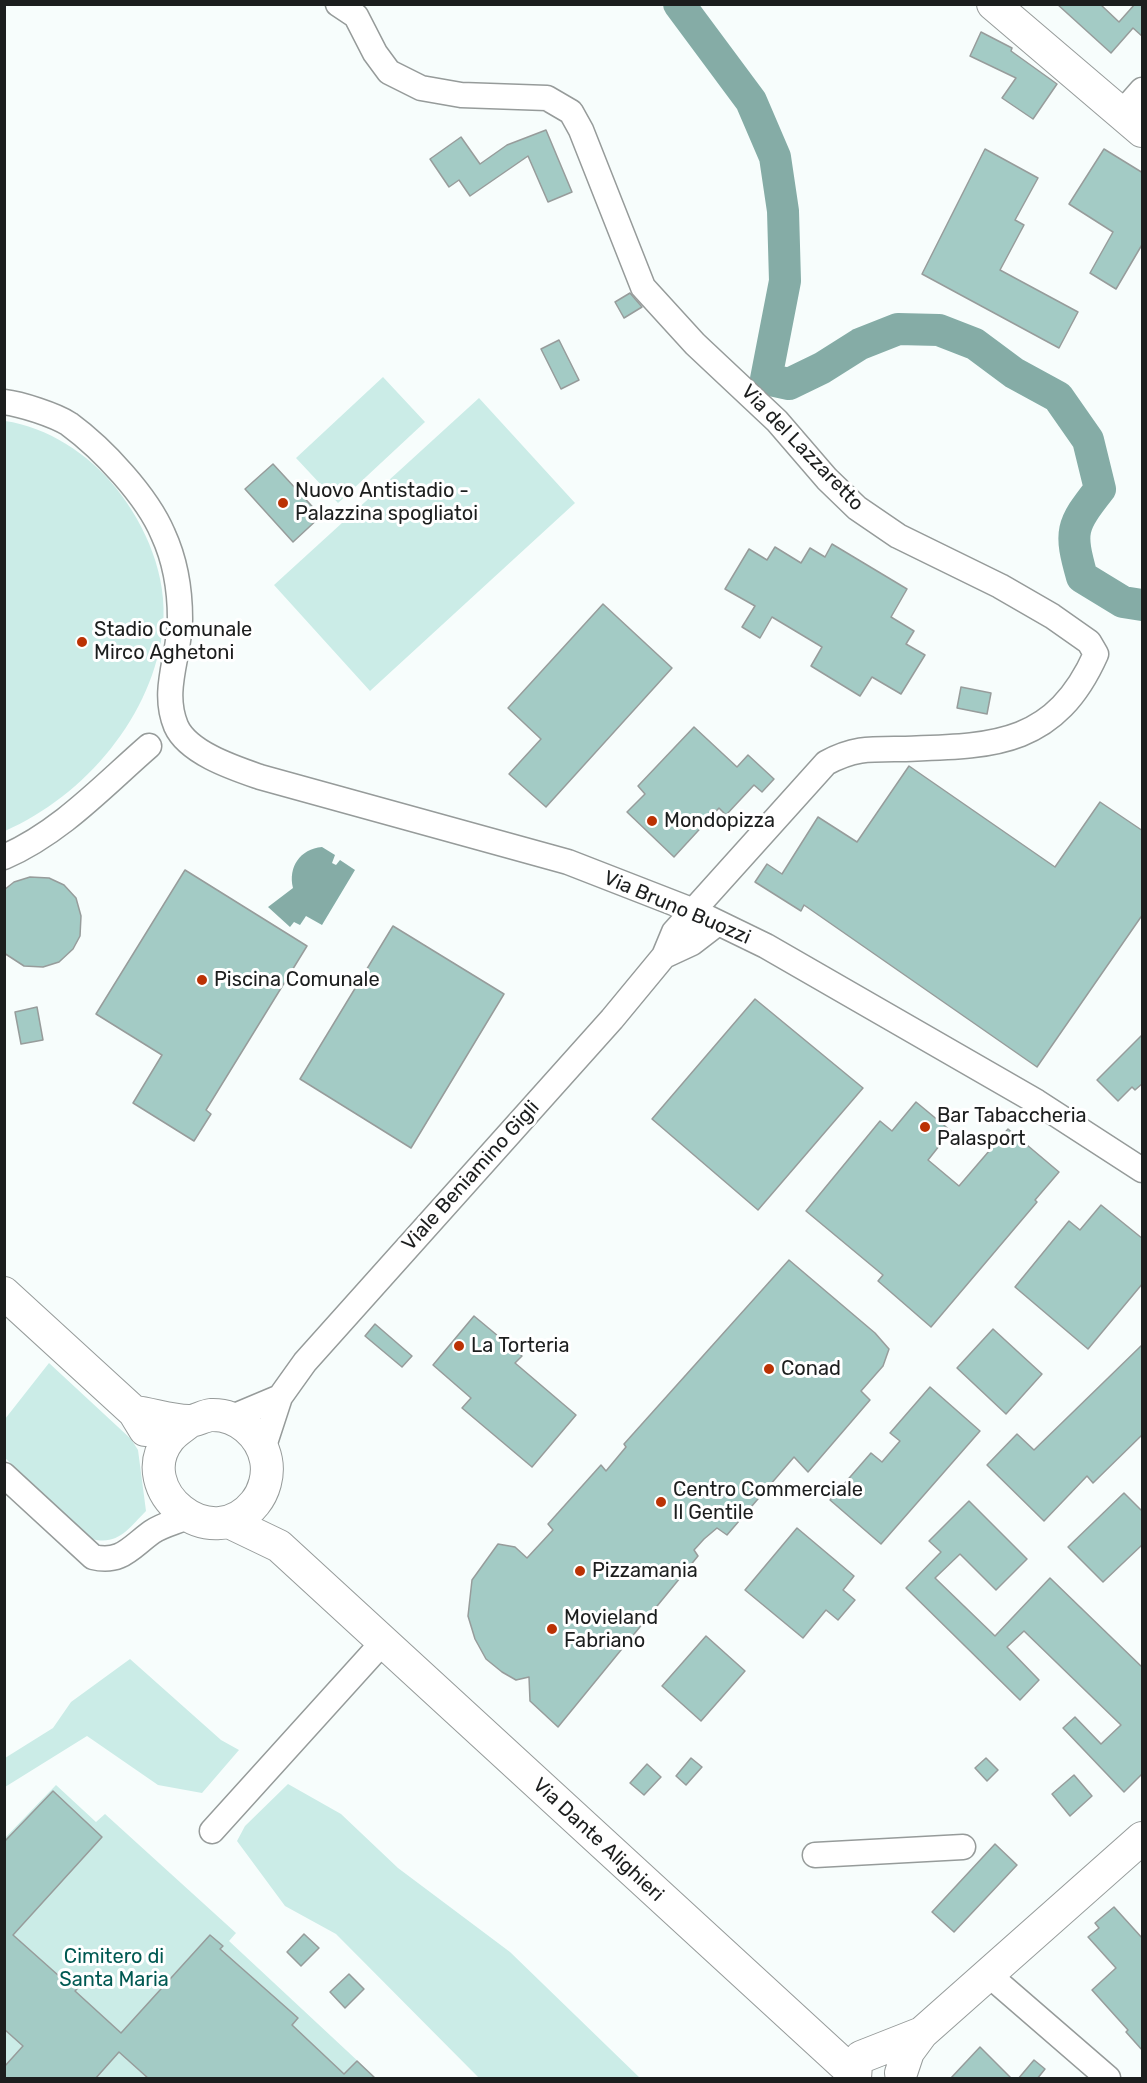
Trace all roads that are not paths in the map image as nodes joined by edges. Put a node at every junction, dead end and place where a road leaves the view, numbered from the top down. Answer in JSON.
{"nodes":[{"id":1,"x":338,"y":4,"type":"edge"},
{"id":2,"x":993,"y":4,"type":"edge"},
{"id":3,"x":1143,"y":90,"type":"edge"},
{"id":4,"x":1131,"y":123,"type":"edge"},
{"id":5,"x":4,"y":402,"type":"edge"},
{"id":6,"x":149,"y":746,"type":"dead end"},
{"id":7,"x":4,"y":857,"type":"edge"},
{"id":8,"x":694,"y":911,"type":"junction"},
{"id":9,"x":718,"y":923,"type":"junction"},
{"id":10,"x":664,"y":956,"type":"junction"},
{"id":11,"x":1143,"y":1170,"type":"edge"},
{"id":12,"x":4,"y":1293,"type":"edge"},
{"id":13,"x":280,"y":1397,"type":"junction"},
{"id":14,"x":134,"y":1412,"type":"junction"},
{"id":15,"x":230,"y":1418,"type":"junction"},
{"id":16,"x":190,"y":1421,"type":"junction"},
{"id":17,"x":264,"y":1449,"type":"junction"},
{"id":18,"x":161,"y":1457,"type":"junction"},
{"id":19,"x":4,"y":1475,"type":"edge"},
{"id":20,"x":261,"y":1496,"type":"junction"},
{"id":21,"x":178,"y":1508,"type":"junction"},
{"id":22,"x":229,"y":1522,"type":"junction"},
{"id":23,"x":279,"y":1546,"type":"junction"},
{"id":24,"x":383,"y":1642,"type":"junction"},
{"id":25,"x":212,"y":1831,"type":"dead end"},
{"id":26,"x":1143,"y":1838,"type":"edge"},
{"id":27,"x":963,"y":1847,"type":"dead end"},
{"id":28,"x":815,"y":1855,"type":"dead end"},
{"id":29,"x":989,"y":1975,"type":"junction"},
{"id":30,"x":922,"y":2033,"type":"junction"},
{"id":31,"x":864,"y":2064,"type":"edge"},
{"id":32,"x":901,"y":2076,"type":"edge"},
{"id":33,"x":1107,"y":2079,"type":"edge"}],
"edges":[{"from":1,"to":8,"type":"street","name":"Via del Lazzaretto"},
{"from":2,"to":4,"type":"main road"},
{"from":3,"to":4,"type":"street"},
{"from":5,"to":8,"type":"street","name":"Via Bruno Buozzi"},
{"from":6,"to":7,"type":"street"},
{"from":8,"to":9,"type":"street","name":"Via Bruno Buozzi"},
{"from":8,"to":10,"type":"street","name":"Viale Beniamino Gigli"},
{"from":9,"to":10,"type":"street","name":"Viale Beniamino Gigli"},
{"from":9,"to":11,"type":"street","name":"Via Bruno Buozzi"},
{"from":10,"to":13,"type":"street","name":"Viale Beniamino Gigli"},
{"from":12,"to":14,"type":"main road"},
{"from":13,"to":15,"type":"street"},
{"from":13,"to":17,"type":"street","name":"Viale Beniamino Gigli"},
{"from":14,"to":16,"type":"main road"},
{"from":14,"to":18,"type":"main road"},
{"from":15,"to":16,"type":"main road"},
{"from":15,"to":17,"type":"main road"},
{"from":16,"to":18,"type":"main road"},
{"from":17,"to":20,"type":"main road"},
{"from":18,"to":21,"type":"main road"},
{"from":19,"to":21,"type":"street"},
{"from":20,"to":22,"type":"main road"},
{"from":20,"to":23,"type":"main road","name":"Via Dante Alighieri"},
{"from":21,"to":22,"type":"main road","name":"Via Dante Alighieri"},
{"from":22,"to":23,"type":"main road","name":"Via Dante Alighieri"},
{"from":23,"to":24,"type":"main road","name":"Via Dante Alighieri"},
{"from":24,"to":25,"type":"street"},
{"from":24,"to":31,"type":"main road","name":"Via Dante Alighieri"},
{"from":26,"to":29,"type":"main road"},
{"from":27,"to":28,"type":"street"},
{"from":29,"to":30,"type":"main road"},
{"from":29,"to":33,"type":"street"},
{"from":30,"to":31,"type":"main road"},
{"from":30,"to":32,"type":"main road"},
{"from":31,"to":32,"type":"main road","name":"Via Dante Alighieri"}]}
